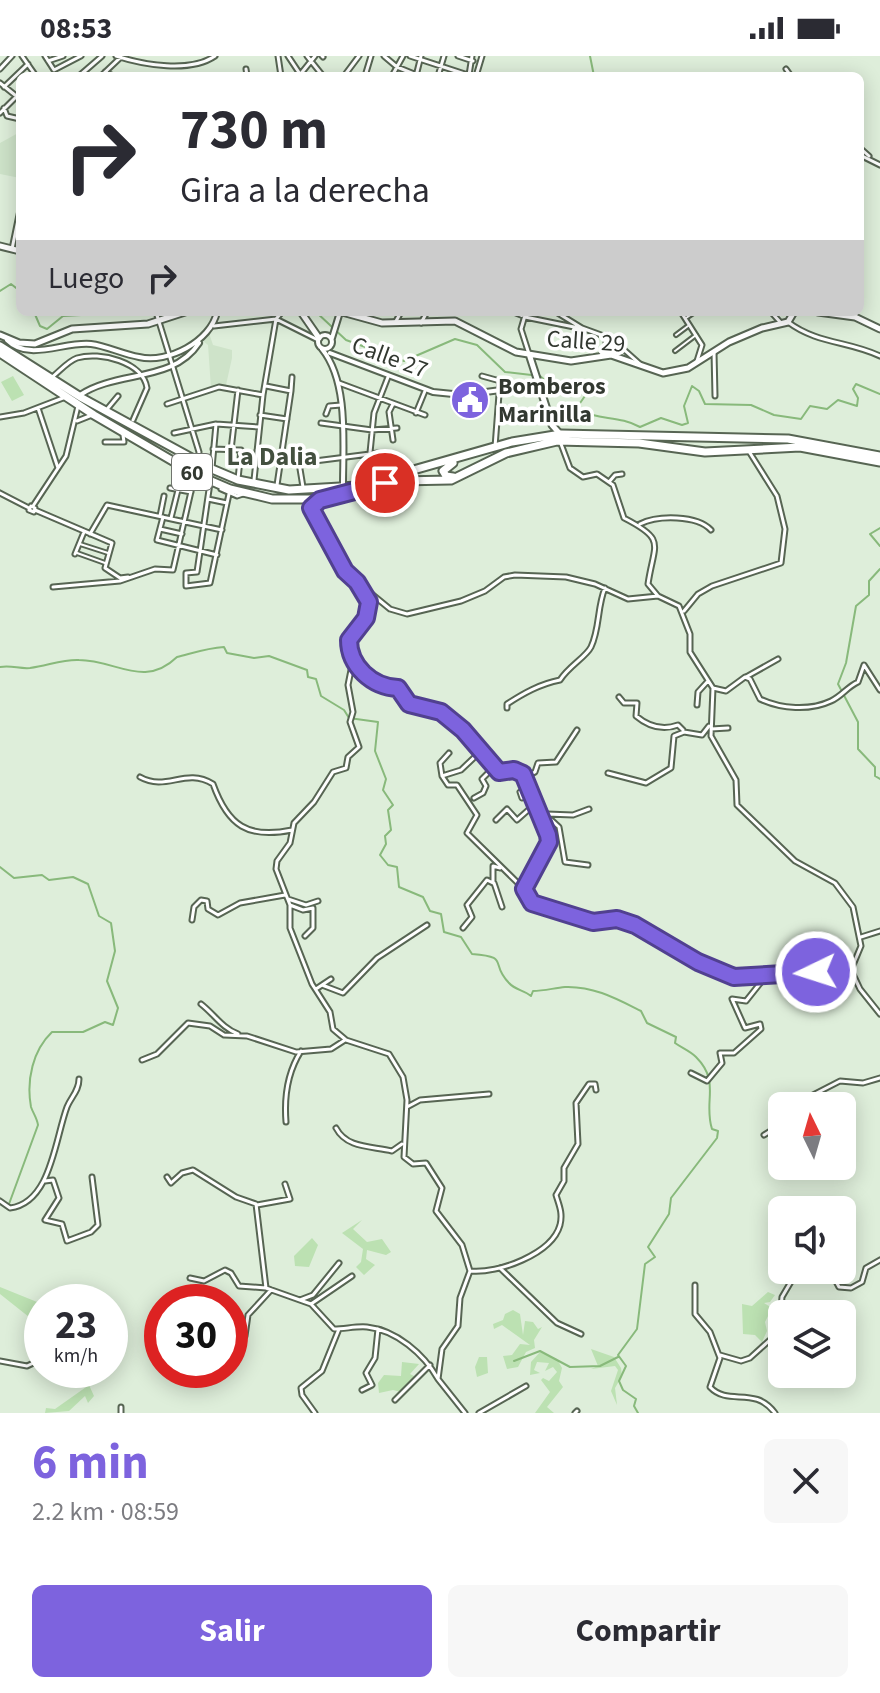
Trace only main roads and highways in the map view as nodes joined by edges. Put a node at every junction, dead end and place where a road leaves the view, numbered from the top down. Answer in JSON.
{"nodes":[{"id":1,"x":173,"y":316,"type":"edge"},
{"id":2,"x":304,"y":316,"type":"edge"},
{"id":3,"x":369,"y":316,"type":"edge"},
{"id":4,"x":790,"y":316,"type":"edge"},
{"id":5,"x":848,"y":316,"type":"edge"},
{"id":6,"x":880,"y":329,"type":"edge"},
{"id":7,"x":607,"y":336,"type":"road end"},
{"id":8,"x":3,"y":337,"type":"edge"},
{"id":9,"x":323,"y":340,"type":"road end"},
{"id":10,"x":0,"y":346,"type":"edge"},
{"id":11,"x":0,"y":353,"type":"edge"},
{"id":12,"x":529,"y":354,"type":"junction"},
{"id":13,"x":602,"y":355,"type":"junction"},
{"id":14,"x":79,"y":400,"type":"junction"},
{"id":15,"x":552,"y":425,"type":"junction"},
{"id":16,"x":140,"y":429,"type":"junction"},
{"id":17,"x":544,"y":436,"type":"junction"},
{"id":18,"x":695,"y":437,"type":"junction"},
{"id":19,"x":559,"y":438,"type":"junction"},
{"id":20,"x":149,"y":447,"type":"junction"},
{"id":21,"x":685,"y":449,"type":"junction"},
{"id":22,"x":473,"y":453,"type":"junction"},
{"id":23,"x":880,"y":459,"type":"edge"},
{"id":24,"x":489,"y":462,"type":"junction"},
{"id":25,"x":399,"y":478,"type":"junction"},
{"id":26,"x":236,"y":479,"type":"junction"},
{"id":27,"x":225,"y":489,"type":"junction"},
{"id":28,"x":340,"y":492,"type":"junction"}],
"edges":[{"from":1,"to":8,"type":"main road"},
{"from":2,"to":9,"type":"main road"},
{"from":3,"to":12,"type":"main road","name":"Calle 29"},
{"from":4,"to":13,"type":"main road","name":"Calle 29"},
{"from":5,"to":6,"type":"main road"},
{"from":7,"to":13,"type":"main road"},
{"from":10,"to":14,"type":"highway","number":"60"},
{"from":11,"to":14,"type":"highway","number":"60"},
{"from":12,"to":13,"type":"main road","name":"Calle 29"},
{"from":12,"to":15,"type":"main road"},
{"from":14,"to":16,"type":"highway","number":"60"},
{"from":14,"to":20,"type":"highway","number":"60"},
{"from":15,"to":17,"type":"main road"},
{"from":15,"to":19,"type":"main road"},
{"from":16,"to":20,"type":"highway"},
{"from":16,"to":26,"type":"highway","number":"60"},
{"from":17,"to":19,"type":"highway","number":"60"},
{"from":17,"to":22,"type":"highway","number":"60"},
{"from":18,"to":19,"type":"highway","number":"60"},
{"from":18,"to":21,"type":"highway"},
{"from":18,"to":23,"type":"highway","number":"60"},
{"from":19,"to":21,"type":"highway","number":"60"},
{"from":19,"to":24,"type":"highway","number":"60"},
{"from":20,"to":27,"type":"highway","number":"60"},
{"from":21,"to":23,"type":"highway","number":"60"},
{"from":22,"to":24,"type":"highway"},
{"from":22,"to":25,"type":"highway","number":"60"},
{"from":24,"to":25,"type":"highway","number":"60"},
{"from":25,"to":28,"type":"highway","number":"60"},
{"from":25,"to":28,"type":"highway","number":"60"},
{"from":26,"to":27,"type":"highway"},
{"from":26,"to":28,"type":"highway","number":"60"},
{"from":27,"to":28,"type":"highway","number":"60"}]}
